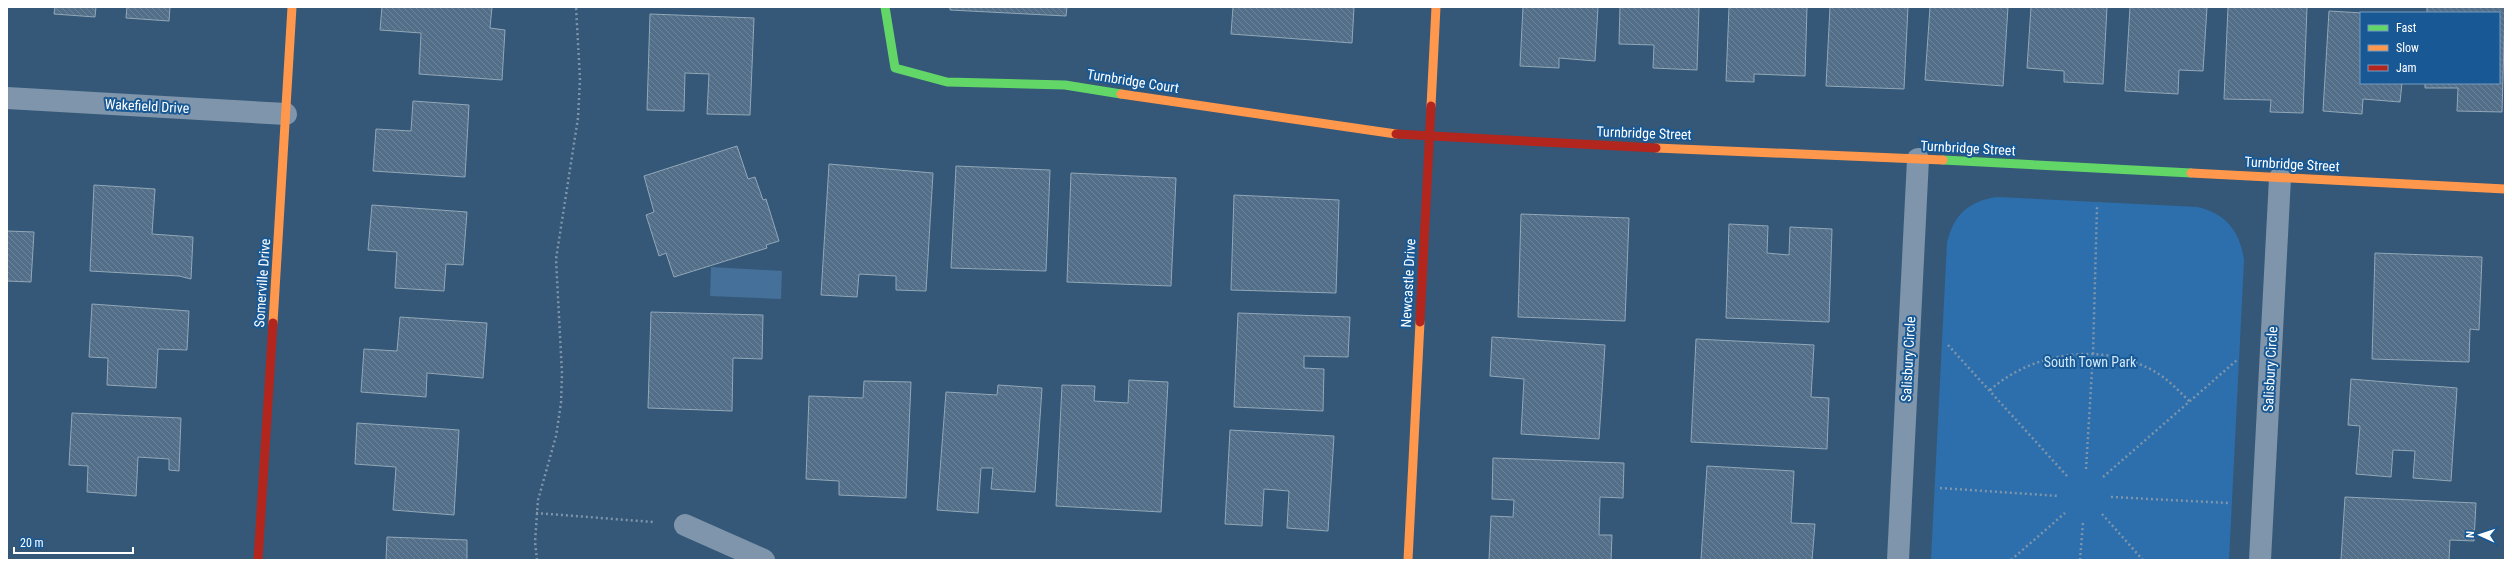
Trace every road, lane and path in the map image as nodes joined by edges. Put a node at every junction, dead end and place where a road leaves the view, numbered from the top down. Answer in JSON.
{"nodes":[{"id":1,"x":292,"y":7,"type":"edge"},
{"id":2,"x":576,"y":7,"type":"edge"},
{"id":3,"x":885,"y":7,"type":"edge"},
{"id":4,"x":1436,"y":7,"type":"edge"},
{"id":5,"x":7,"y":98,"type":"edge"},
{"id":6,"x":286,"y":114,"type":"junction"},
{"id":7,"x":1430,"y":136,"type":"junction"},
{"id":8,"x":1918,"y":159,"type":"junction"},
{"id":9,"x":2280,"y":178,"type":"junction"},
{"id":10,"x":2505,"y":189,"type":"edge"},
{"id":11,"x":2097,"y":207,"type":"dead end"},
{"id":12,"x":1948,"y":345,"type":"dead end"},
{"id":13,"x":2093,"y":354,"type":"junction"},
{"id":14,"x":2238,"y":360,"type":"dead end"},
{"id":15,"x":1990,"y":390,"type":"junction"},
{"id":16,"x":2190,"y":402,"type":"junction"},
{"id":17,"x":2086,"y":469,"type":"dead end"},
{"id":18,"x":2067,"y":476,"type":"dead end"},
{"id":19,"x":2103,"y":477,"type":"dead end"},
{"id":20,"x":1940,"y":488,"type":"dead end"},
{"id":21,"x":2059,"y":496,"type":"dead end"},
{"id":22,"x":2111,"y":497,"type":"dead end"},
{"id":23,"x":2230,"y":503,"type":"dead end"},
{"id":24,"x":536,"y":513,"type":"junction"},
{"id":25,"x":2065,"y":513,"type":"dead end"},
{"id":26,"x":2102,"y":514,"type":"dead end"},
{"id":27,"x":2083,"y":522,"type":"dead end"},
{"id":28,"x":685,"y":525,"type":"joint"},
{"id":29,"x":258,"y":560,"type":"edge"},
{"id":30,"x":537,"y":560,"type":"edge"},
{"id":31,"x":764,"y":560,"type":"edge"},
{"id":32,"x":1408,"y":560,"type":"edge"},
{"id":33,"x":1898,"y":560,"type":"edge"},
{"id":34,"x":2012,"y":560,"type":"edge"},
{"id":35,"x":2080,"y":560,"type":"edge"},
{"id":36,"x":2144,"y":560,"type":"edge"},
{"id":37,"x":2260,"y":560,"type":"edge"}],
"edges":[{"from":1,"to":6,"type":"street","name":"Somerville Drive"},
{"from":2,"to":24,"type":"path"},
{"from":3,"to":7,"type":"street","name":"Turnbridge Court"},
{"from":4,"to":7,"type":"street","name":"Newcastle Drive"},
{"from":5,"to":6,"type":"street","name":"Wakefield Drive"},
{"from":6,"to":29,"type":"street","name":"Somerville Drive"},
{"from":7,"to":8,"type":"street","name":"Turnbridge Street"},
{"from":7,"to":32,"type":"street","name":"Newcastle Drive"},
{"from":8,"to":9,"type":"street","name":"Turnbridge Street"},
{"from":8,"to":33,"type":"street","name":"Salisbury Circle"},
{"from":9,"to":10,"type":"street","name":"Turnbridge Street"},
{"from":9,"to":37,"type":"street","name":"Salisbury Circle"},
{"from":11,"to":13,"type":"path"},
{"from":12,"to":15,"type":"path"},
{"from":13,"to":15,"type":"path"},
{"from":13,"to":16,"type":"path"},
{"from":13,"to":17,"type":"path"},
{"from":14,"to":16,"type":"path"},
{"from":15,"to":18,"type":"path"},
{"from":16,"to":19,"type":"path"},
{"from":20,"to":21,"type":"path"},
{"from":22,"to":23,"type":"path"},
{"from":24,"to":28,"type":"path"},
{"from":24,"to":30,"type":"path"},
{"from":25,"to":34,"type":"path"},
{"from":26,"to":36,"type":"path"},
{"from":27,"to":35,"type":"path"},
{"from":28,"to":31,"type":"street"}]}
